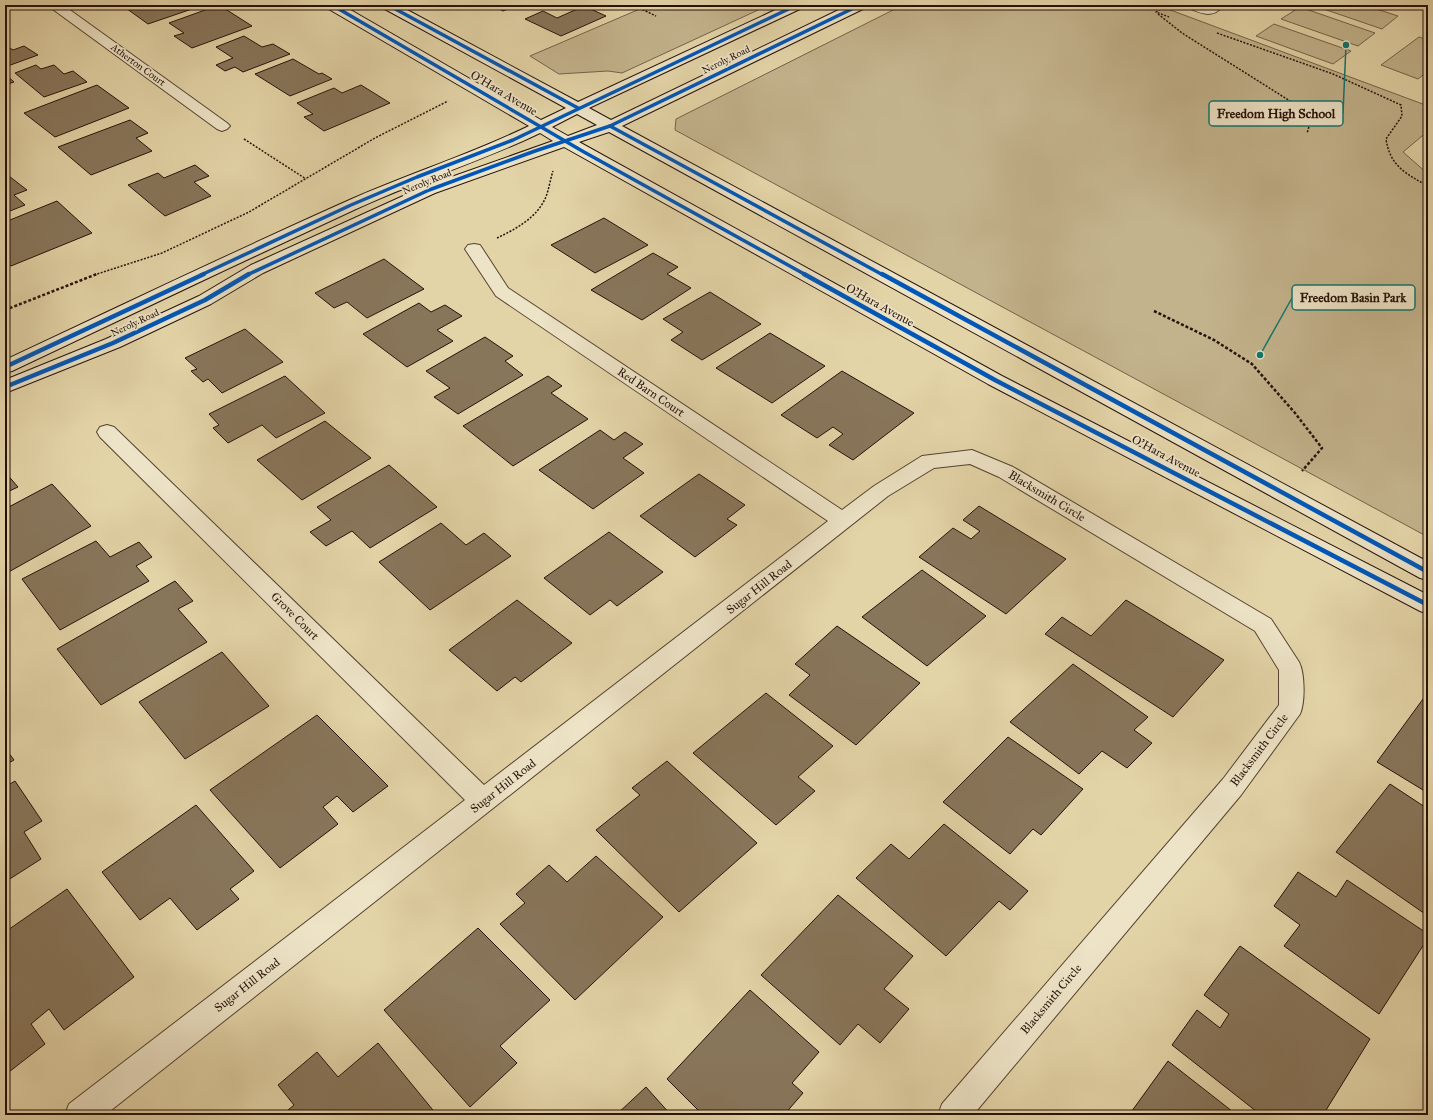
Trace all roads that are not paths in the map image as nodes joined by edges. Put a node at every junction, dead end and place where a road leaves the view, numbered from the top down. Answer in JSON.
{"nodes":[{"id":1,"x":54,"y":5,"type":"edge"},
{"id":2,"x":332,"y":5,"type":"edge"},
{"id":3,"x":388,"y":5,"type":"edge"},
{"id":4,"x":797,"y":5,"type":"edge"},
{"id":5,"x":860,"y":5,"type":"edge"},
{"id":6,"x":1190,"y":5,"type":"edge"},
{"id":7,"x":1219,"y":5,"type":"edge"},
{"id":8,"x":578,"y":108,"type":"junction"},
{"id":9,"x":222,"y":126,"type":"road end"},
{"id":10,"x":540,"y":126,"type":"junction"},
{"id":11,"x":610,"y":126,"type":"junction"},
{"id":12,"x":568,"y":142,"type":"junction"},
{"id":13,"x":474,"y":249,"type":"road end"},
{"id":14,"x":5,"y":367,"type":"edge"},
{"id":15,"x":5,"y":387,"type":"edge"},
{"id":16,"x":107,"y":432,"type":"dead end"},
{"id":17,"x":929,"y":461,"type":"joint"},
{"id":18,"x":843,"y":521,"type":"junction"},
{"id":19,"x":1428,"y":572,"type":"edge"},
{"id":20,"x":1428,"y":605,"type":"edge"},
{"id":21,"x":483,"y":801,"type":"junction"},
{"id":22,"x":80,"y":1115,"type":"edge"},
{"id":23,"x":953,"y":1115,"type":"edge"}],
"edges":[{"from":1,"to":9,"type":"street","name":"Atherton Court"},
{"from":2,"to":10,"type":"street","name":"O'Hara Avenue"},
{"from":3,"to":8,"type":"street","name":"O'Hara Avenue"},
{"from":4,"to":8,"type":"street","name":"Neroly Road"},
{"from":5,"to":11,"type":"street","name":"Neroly Road"},
{"from":6,"to":7,"type":"lane"},
{"from":8,"to":10,"type":"street","name":"Neroly Road"},
{"from":8,"to":11,"type":"street","name":"O'Hara Avenue"},
{"from":10,"to":12,"type":"street","name":"O'Hara Avenue"},
{"from":10,"to":14,"type":"street","name":"Neroly Road"},
{"from":11,"to":12,"type":"street","name":"Neroly Road"},
{"from":11,"to":19,"type":"street","name":"O'Hara Avenue"},
{"from":12,"to":15,"type":"street","name":"Neroly Road"},
{"from":12,"to":20,"type":"street","name":"O'Hara Avenue"},
{"from":13,"to":18,"type":"street","name":"Red Barn Court"},
{"from":16,"to":21,"type":"street","name":"Grove Court"},
{"from":17,"to":18,"type":"street","name":"Sugar Hill Road"},
{"from":17,"to":23,"type":"street","name":"Blacksmith Circle"},
{"from":18,"to":21,"type":"street","name":"Sugar Hill Road"},
{"from":21,"to":22,"type":"street","name":"Sugar Hill Road"}]}
